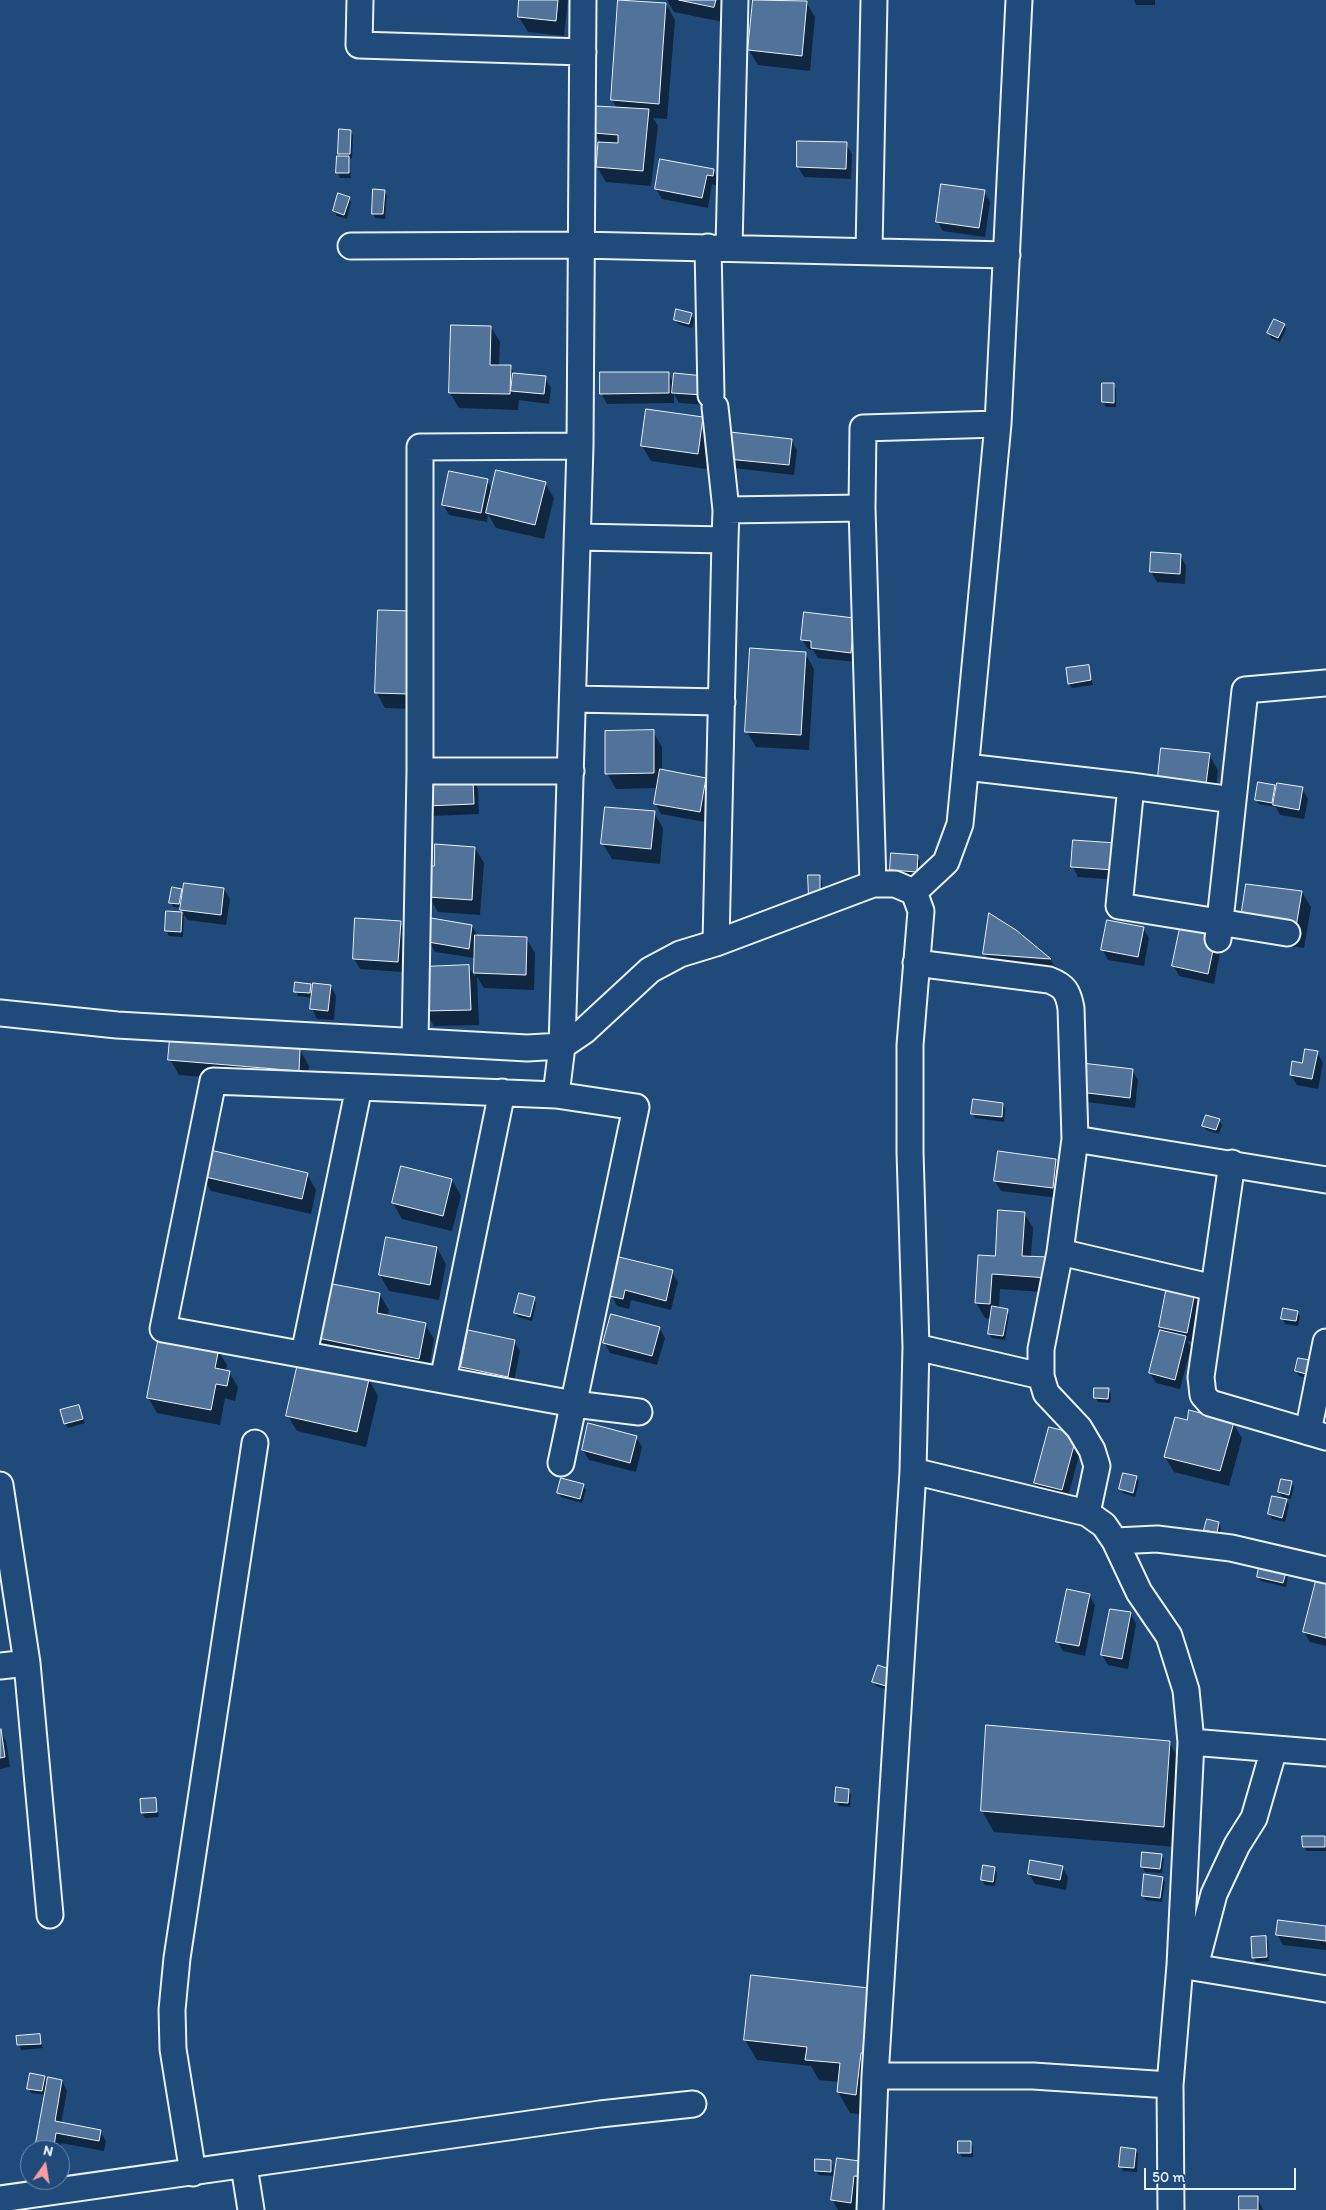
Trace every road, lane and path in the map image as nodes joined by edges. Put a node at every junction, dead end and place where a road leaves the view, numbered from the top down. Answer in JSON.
{"nodes":[{"id":1,"x":360,"y":0,"type":"edge"},
{"id":2,"x":583,"y":0,"type":"edge"},
{"id":3,"x":736,"y":0,"type":"edge"},
{"id":4,"x":874,"y":0,"type":"edge"},
{"id":5,"x":1019,"y":0,"type":"edge"},
{"id":6,"x":582,"y":52,"type":"junction"},
{"id":7,"x":580,"y":245,"type":"junction"},
{"id":8,"x":351,"y":246,"type":"dead end"},
{"id":9,"x":719,"y":247,"type":"junction"},
{"id":10,"x":869,"y":251,"type":"junction"},
{"id":11,"x":1007,"y":254,"type":"junction"},
{"id":12,"x":998,"y":424,"type":"junction"},
{"id":13,"x":580,"y":446,"type":"junction"},
{"id":14,"x":862,"y":508,"type":"junction"},
{"id":15,"x":726,"y":510,"type":"junction"},
{"id":16,"x":578,"y":537,"type":"junction"},
{"id":17,"x":725,"y":540,"type":"junction"},
{"id":18,"x":1326,"y":683,"type":"edge"},
{"id":19,"x":573,"y":699,"type":"junction"},
{"id":20,"x":722,"y":702,"type":"junction"},
{"id":21,"x":966,"y":767,"type":"junction"},
{"id":22,"x":420,"y":771,"type":"junction"},
{"id":23,"x":571,"y":771,"type":"junction"},
{"id":24,"x":1131,"y":786,"type":"junction"},
{"id":25,"x":1233,"y":800,"type":"junction"},
{"id":26,"x":873,"y":884,"type":"junction"},
{"id":27,"x":914,"y":892,"type":"junction"},
{"id":28,"x":1219,"y":931,"type":"junction"},
{"id":29,"x":1287,"y":933,"type":"dead end"},
{"id":30,"x":716,"y":943,"type":"junction"},
{"id":31,"x":916,"y":963,"type":"junction"},
{"id":32,"x":0,"y":1013,"type":"edge"},
{"id":33,"x":415,"y":1040,"type":"junction"},
{"id":34,"x":562,"y":1046,"type":"junction"},
{"id":35,"x":359,"y":1086,"type":"junction"},
{"id":36,"x":502,"y":1092,"type":"junction"},
{"id":37,"x":556,"y":1095,"type":"junction"},
{"id":38,"x":1076,"y":1139,"type":"junction"},
{"id":39,"x":1232,"y":1163,"type":"junction"},
{"id":40,"x":1326,"y":1180,"type":"edge"},
{"id":41,"x":1060,"y":1252,"type":"junction"},
{"id":42,"x":1214,"y":1288,"type":"junction"},
{"id":43,"x":1326,"y":1342,"type":"edge"},
{"id":44,"x":916,"y":1346,"type":"junction"},
{"id":45,"x":304,"y":1354,"type":"junction"},
{"id":46,"x":1041,"y":1376,"type":"junction"},
{"id":47,"x":443,"y":1380,"type":"junction"},
{"id":48,"x":574,"y":1404,"type":"junction"},
{"id":49,"x":639,"y":1412,"type":"dead end"},
{"id":50,"x":1317,"y":1435,"type":"edge"},
{"id":51,"x":255,"y":1443,"type":"dead end"},
{"id":52,"x":561,"y":1464,"type":"dead end"},
{"id":53,"x":913,"y":1471,"type":"junction"},
{"id":54,"x":0,"y":1485,"type":"edge"},
{"id":55,"x":1087,"y":1513,"type":"junction"},
{"id":56,"x":1114,"y":1541,"type":"junction"},
{"id":57,"x":1326,"y":1570,"type":"edge"},
{"id":58,"x":27,"y":1663,"type":"junction"},
{"id":59,"x":0,"y":1666,"type":"edge"},
{"id":60,"x":1191,"y":1742,"type":"junction"},
{"id":61,"x":1274,"y":1749,"type":"junction"},
{"id":62,"x":1326,"y":1753,"type":"edge"},
{"id":63,"x":50,"y":1915,"type":"dead end"},
{"id":64,"x":1187,"y":1965,"type":"junction"},
{"id":65,"x":1326,"y":1990,"type":"edge"},
{"id":66,"x":875,"y":2076,"type":"junction"},
{"id":67,"x":1170,"y":2085,"type":"junction"},
{"id":68,"x":693,"y":2104,"type":"dead end"},
{"id":69,"x":244,"y":2166,"type":"junction"},
{"id":70,"x":193,"y":2173,"type":"junction"},
{"id":71,"x":0,"y":2199,"type":"edge"},
{"id":72,"x":251,"y":2210,"type":"edge"},
{"id":73,"x":870,"y":2210,"type":"edge"},
{"id":74,"x":1171,"y":2210,"type":"edge"}],
"edges":[{"from":1,"to":6,"type":"street"},
{"from":2,"to":6,"type":"street"},
{"from":3,"to":9,"type":"street"},
{"from":4,"to":10,"type":"street"},
{"from":5,"to":11,"type":"street"},
{"from":6,"to":7,"type":"street"},
{"from":7,"to":8,"type":"street"},
{"from":7,"to":9,"type":"street"},
{"from":7,"to":13,"type":"street"},
{"from":9,"to":10,"type":"street"},
{"from":9,"to":15,"type":"street"},
{"from":10,"to":11,"type":"street"},
{"from":11,"to":12,"type":"street"},
{"from":12,"to":14,"type":"street"},
{"from":12,"to":21,"type":"street"},
{"from":13,"to":16,"type":"street"},
{"from":13,"to":22,"type":"street"},
{"from":14,"to":15,"type":"street"},
{"from":14,"to":26,"type":"street"},
{"from":15,"to":17,"type":"street"},
{"from":16,"to":17,"type":"street"},
{"from":16,"to":19,"type":"street"},
{"from":17,"to":20,"type":"street"},
{"from":18,"to":25,"type":"street"},
{"from":19,"to":20,"type":"street"},
{"from":19,"to":23,"type":"street"},
{"from":20,"to":30,"type":"street"},
{"from":21,"to":24,"type":"street"},
{"from":21,"to":27,"type":"street"},
{"from":22,"to":23,"type":"street"},
{"from":22,"to":33,"type":"street"},
{"from":23,"to":34,"type":"street"},
{"from":24,"to":25,"type":"street"},
{"from":24,"to":28,"type":"street"},
{"from":25,"to":28,"type":"street"},
{"from":26,"to":27,"type":"street"},
{"from":26,"to":30,"type":"street"},
{"from":27,"to":31,"type":"street"},
{"from":28,"to":29,"type":"street"},
{"from":30,"to":34,"type":"street"},
{"from":31,"to":38,"type":"street"},
{"from":31,"to":44,"type":"street"},
{"from":32,"to":33,"type":"street"},
{"from":33,"to":34,"type":"street"},
{"from":34,"to":37,"type":"street"},
{"from":35,"to":36,"type":"street"},
{"from":35,"to":45,"type":"street"},
{"from":35,"to":45,"type":"street"},
{"from":36,"to":37,"type":"street"},
{"from":36,"to":47,"type":"street"},
{"from":37,"to":48,"type":"street"},
{"from":38,"to":39,"type":"street"},
{"from":38,"to":41,"type":"street"},
{"from":39,"to":40,"type":"street"},
{"from":39,"to":42,"type":"street"},
{"from":41,"to":42,"type":"street"},
{"from":41,"to":46,"type":"street"},
{"from":42,"to":50,"type":"street"},
{"from":43,"to":50,"type":"street"},
{"from":44,"to":46,"type":"street"},
{"from":44,"to":53,"type":"street"},
{"from":45,"to":47,"type":"street"},
{"from":46,"to":55,"type":"street"},
{"from":47,"to":48,"type":"street"},
{"from":48,"to":49,"type":"street"},
{"from":48,"to":52,"type":"street"},
{"from":51,"to":70,"type":"street"},
{"from":53,"to":55,"type":"street"},
{"from":53,"to":66,"type":"street"},
{"from":54,"to":58,"type":"street"},
{"from":55,"to":56,"type":"street"},
{"from":56,"to":57,"type":"street"},
{"from":56,"to":60,"type":"street"},
{"from":58,"to":59,"type":"street"},
{"from":58,"to":63,"type":"street"},
{"from":60,"to":61,"type":"street"},
{"from":60,"to":64,"type":"street"},
{"from":61,"to":62,"type":"street"},
{"from":61,"to":64,"type":"street"},
{"from":64,"to":65,"type":"street"},
{"from":64,"to":67,"type":"street"},
{"from":66,"to":67,"type":"street"},
{"from":66,"to":73,"type":"street"},
{"from":67,"to":74,"type":"street"},
{"from":68,"to":69,"type":"street"},
{"from":69,"to":70,"type":"street"},
{"from":69,"to":72,"type":"street"},
{"from":70,"to":71,"type":"street"}]}
